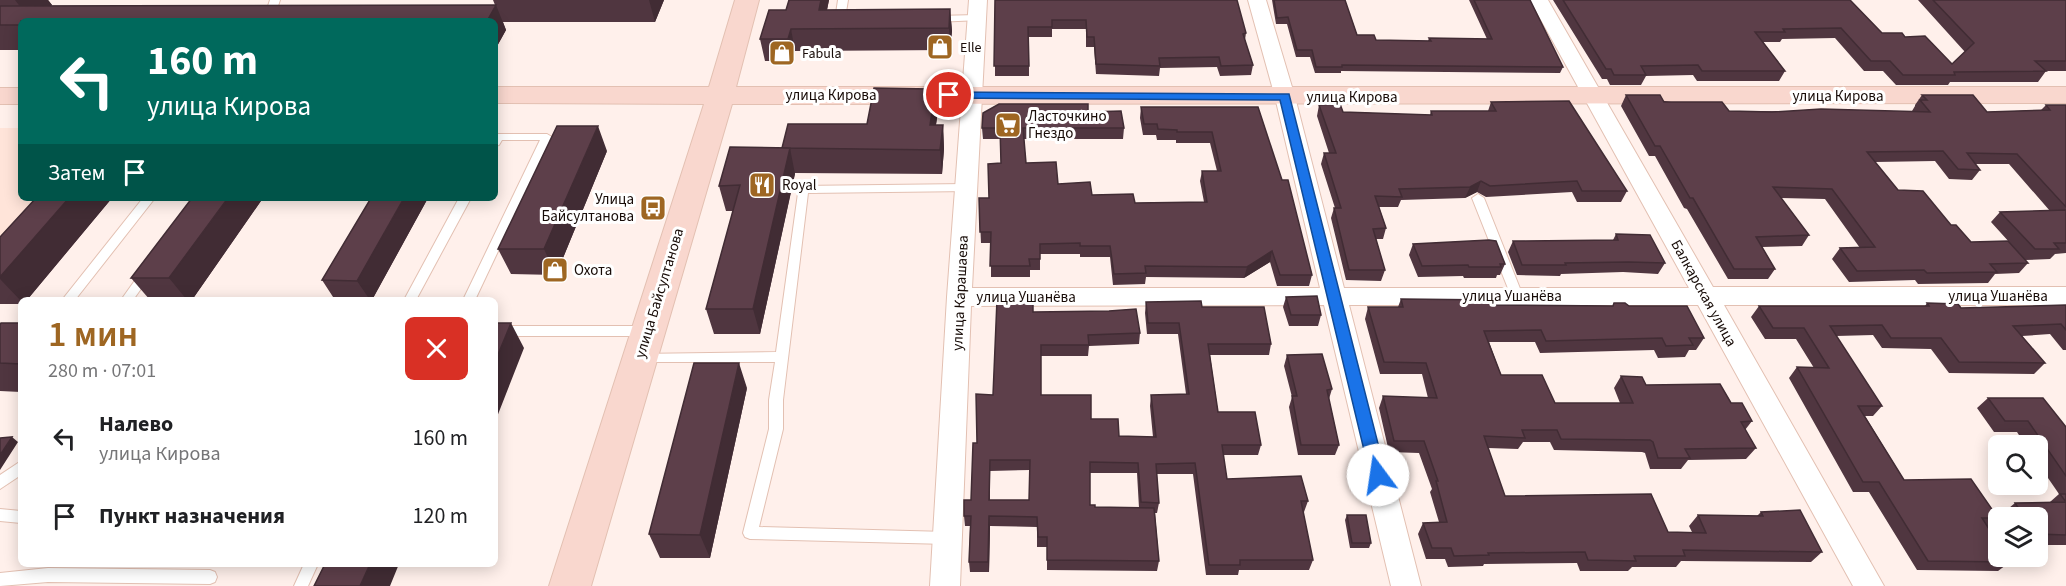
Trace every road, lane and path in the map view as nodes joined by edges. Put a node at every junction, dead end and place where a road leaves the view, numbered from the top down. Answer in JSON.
{"nodes":[{"id":1,"x":275,"y":0,"type":"edge"},
{"id":2,"x":747,"y":0,"type":"edge"},
{"id":3,"x":843,"y":0,"type":"edge"},
{"id":4,"x":1257,"y":0,"type":"edge"},
{"id":5,"x":1539,"y":0,"type":"edge"},
{"id":6,"x":977,"y":9,"type":"edge"},
{"id":7,"x":269,"y":18,"type":"edge"},
{"id":8,"x":931,"y":19,"type":"edge"},
{"id":9,"x":851,"y":20,"type":"edge"},
{"id":10,"x":498,"y":95,"type":"edge"},
{"id":11,"x":971,"y":95,"type":"junction"},
{"id":12,"x":2066,"y":95,"type":"edge"},
{"id":13,"x":0,"y":96,"type":"edge"},
{"id":14,"x":18,"y":96,"type":"edge"},
{"id":15,"x":719,"y":96,"type":"junction"},
{"id":16,"x":1594,"y":96,"type":"junction"},
{"id":17,"x":1285,"y":97,"type":"junction"},
{"id":18,"x":498,"y":137,"type":"edge"},
{"id":19,"x":966,"y":188,"type":"junction"},
{"id":20,"x":1478,"y":198,"type":"dead end"},
{"id":21,"x":147,"y":201,"type":"edge"},
{"id":22,"x":463,"y":201,"type":"edge"},
{"id":23,"x":153,"y":263,"type":"edge"},
{"id":24,"x":1517,"y":296,"type":"junction"},
{"id":25,"x":1707,"y":296,"type":"junction"},
{"id":26,"x":2066,"y":296,"type":"edge"},
{"id":27,"x":70,"y":297,"type":"edge"},
{"id":28,"x":128,"y":297,"type":"edge"},
{"id":29,"x":412,"y":297,"type":"edge"},
{"id":30,"x":470,"y":297,"type":"edge"},
{"id":31,"x":959,"y":297,"type":"junction"},
{"id":32,"x":1333,"y":297,"type":"junction"},
{"id":33,"x":498,"y":331,"type":"edge"},
{"id":34,"x":644,"y":344,"type":"junction"},
{"id":35,"x":781,"y":357,"type":"junction"},
{"id":36,"x":18,"y":468,"type":"edge"},
{"id":37,"x":0,"y":483,"type":"edge"},
{"id":38,"x":0,"y":515,"type":"edge"},
{"id":39,"x":18,"y":517,"type":"edge"},
{"id":40,"x":947,"y":538,"type":"junction"},
{"id":41,"x":310,"y":567,"type":"edge"},
{"id":42,"x":210,"y":578,"type":"dead end"},
{"id":43,"x":0,"y":580,"type":"edge"},
{"id":44,"x":301,"y":586,"type":"edge"},
{"id":45,"x":570,"y":586,"type":"edge"},
{"id":46,"x":945,"y":586,"type":"edge"},
{"id":47,"x":1406,"y":586,"type":"edge"},
{"id":48,"x":1869,"y":586,"type":"edge"}],
"edges":[{"from":1,"to":7,"type":"lane"},
{"from":2,"to":15,"type":"main road","name":"улица Байсултанова"},
{"from":3,"to":9,"type":"lane"},
{"from":4,"to":17,"type":"street"},
{"from":5,"to":16,"type":"street","name":"Балкарская улица"},
{"from":6,"to":8,"type":"lane"},
{"from":6,"to":11,"type":"street","name":"улица Карашаева"},
{"from":10,"to":15,"type":"main road","name":"улица Кирова"},
{"from":11,"to":15,"type":"main road","name":"улица Кирова"},
{"from":11,"to":17,"type":"main road","name":"улица Кирова"},
{"from":11,"to":19,"type":"street","name":"улица Карашаева"},
{"from":12,"to":16,"type":"main road","name":"улица Кирова"},
{"from":13,"to":14,"type":"main road"},
{"from":15,"to":34,"type":"main road","name":"улица Байсултанова"},
{"from":16,"to":17,"type":"main road","name":"улица Кирова"},
{"from":16,"to":25,"type":"street","name":"Балкарская улица"},
{"from":17,"to":32,"type":"street"},
{"from":18,"to":30,"type":"lane"},
{"from":19,"to":31,"type":"street","name":"улица Карашаева"},
{"from":19,"to":35,"type":"lane"},
{"from":20,"to":24,"type":"lane"},
{"from":21,"to":27,"type":"lane"},
{"from":22,"to":29,"type":"lane"},
{"from":23,"to":28,"type":"lane"},
{"from":24,"to":25,"type":"street","name":"улица Ушанёва"},
{"from":24,"to":32,"type":"street","name":"улица Ушанёва"},
{"from":25,"to":26,"type":"street","name":"улица Ушанёва"},
{"from":25,"to":48,"type":"street","name":"Балкарская улица"},
{"from":31,"to":32,"type":"street","name":"улица Ушанёва"},
{"from":31,"to":40,"type":"street","name":"улица Карашаева"},
{"from":32,"to":47,"type":"street"},
{"from":33,"to":34,"type":"lane"},
{"from":34,"to":35,"type":"lane"},
{"from":34,"to":45,"type":"main road","name":"улица Байсултанова"},
{"from":35,"to":40,"type":"lane"},
{"from":36,"to":37,"type":"lane"},
{"from":38,"to":39,"type":"lane"},
{"from":40,"to":46,"type":"street","name":"улица Карашаева"},
{"from":41,"to":44,"type":"lane"},
{"from":42,"to":43,"type":"lane"}]}
